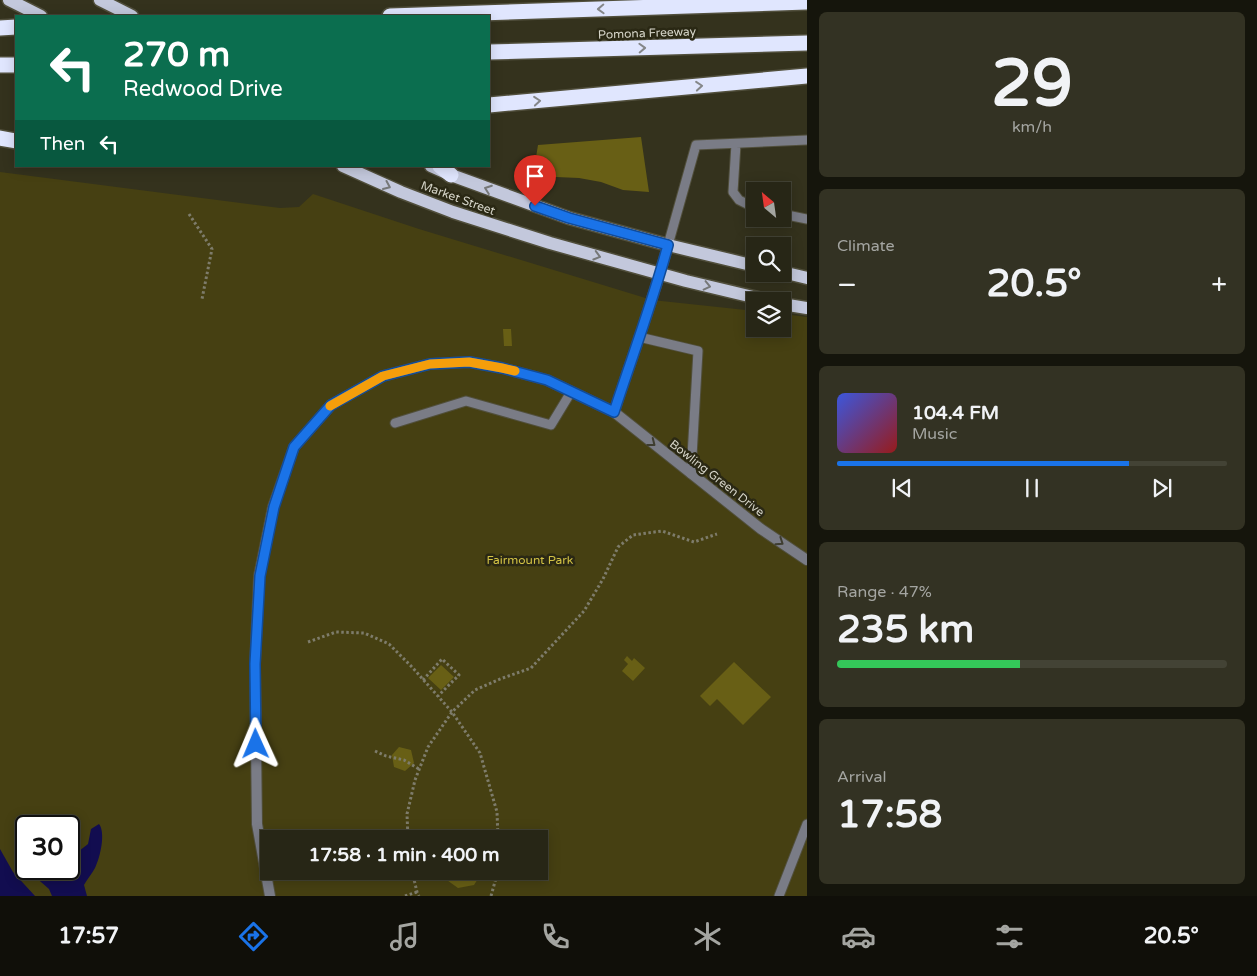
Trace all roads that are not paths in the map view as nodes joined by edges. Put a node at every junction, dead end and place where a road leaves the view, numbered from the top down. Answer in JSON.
{"nodes":[{"id":1,"x":9,"y":0,"type":"edge"},
{"id":2,"x":100,"y":0,"type":"edge"},
{"id":3,"x":807,"y":2,"type":"edge"},
{"id":4,"x":39,"y":15,"type":"edge"},
{"id":5,"x":130,"y":15,"type":"edge"},
{"id":6,"x":420,"y":15,"type":"edge"},
{"id":7,"x":15,"y":27,"type":"edge"},
{"id":8,"x":0,"y":28,"type":"edge"},
{"id":9,"x":807,"y":44,"type":"edge"},
{"id":10,"x":490,"y":52,"type":"edge"},
{"id":11,"x":0,"y":65,"type":"edge"},
{"id":12,"x":15,"y":65,"type":"edge"},
{"id":13,"x":807,"y":76,"type":"edge"},
{"id":14,"x":490,"y":105,"type":"edge"},
{"id":15,"x":0,"y":138,"type":"edge"},
{"id":16,"x":15,"y":140,"type":"edge"},
{"id":17,"x":807,"y":140,"type":"edge"},
{"id":18,"x":736,"y":144,"type":"junction"},
{"id":19,"x":345,"y":167,"type":"edge"},
{"id":20,"x":445,"y":171,"type":"edge"},
{"id":21,"x":746,"y":204,"type":"edge"},
{"id":22,"x":791,"y":216,"type":"edge"},
{"id":23,"x":807,"y":219,"type":"edge"},
{"id":24,"x":668,"y":245,"type":"junction"},
{"id":25,"x":746,"y":264,"type":"edge"},
{"id":26,"x":660,"y":274,"type":"junction"},
{"id":27,"x":791,"y":274,"type":"edge"},
{"id":28,"x":807,"y":278,"type":"edge"},
{"id":29,"x":746,"y":295,"type":"edge"},
{"id":30,"x":791,"y":305,"type":"edge"},
{"id":31,"x":807,"y":308,"type":"edge"},
{"id":32,"x":639,"y":338,"type":"junction"},
{"id":33,"x":571,"y":392,"type":"junction"},
{"id":34,"x":614,"y":412,"type":"junction"},
{"id":35,"x":396,"y":423,"type":"dead end"},
{"id":36,"x":691,"y":474,"type":"junction"},
{"id":37,"x":807,"y":560,"type":"edge"},
{"id":38,"x":807,"y":824,"type":"edge"},
{"id":39,"x":270,"y":896,"type":"edge"},
{"id":40,"x":779,"y":896,"type":"edge"}],
"edges":[{"from":1,"to":4,"type":"main road"},
{"from":2,"to":5,"type":"main road"},
{"from":3,"to":6,"type":"highway","name":"Pomona Freeway","one_way":true},
{"from":7,"to":8,"type":"highway"},
{"from":10,"to":9,"type":"highway","name":"Pomona Freeway","one_way":true},
{"from":11,"to":12,"type":"highway"},
{"from":14,"to":13,"type":"highway","one_way":true},
{"from":15,"to":16,"type":"highway"},
{"from":17,"to":18,"type":"lane"},
{"from":18,"to":21,"type":"lane"},
{"from":18,"to":24,"type":"lane"},
{"from":19,"to":26,"type":"main road","name":"Market Street","one_way":true},
{"from":24,"to":20,"type":"main road","name":"Market Street","one_way":true},
{"from":22,"to":23,"type":"lane"},
{"from":24,"to":25,"type":"main road","name":"Market Street"},
{"from":24,"to":26,"type":"street"},
{"from":26,"to":29,"type":"main road","name":"Market Street","one_way":true},
{"from":26,"to":32,"type":"street"},
{"from":27,"to":28,"type":"main road"},
{"from":30,"to":31,"type":"main road"},
{"from":32,"to":34,"type":"street"},
{"from":32,"to":36,"type":"lane"},
{"from":33,"to":34,"type":"street","name":"Bowling Green Drive"},
{"from":33,"to":35,"type":"lane"},
{"from":33,"to":39,"type":"street","name":"Bowling Green Drive"},
{"from":34,"to":36,"type":"street","name":"Bowling Green Drive","one_way":true},
{"from":36,"to":37,"type":"street","name":"Bowling Green Drive","one_way":true},
{"from":38,"to":40,"type":"lane"}]}
